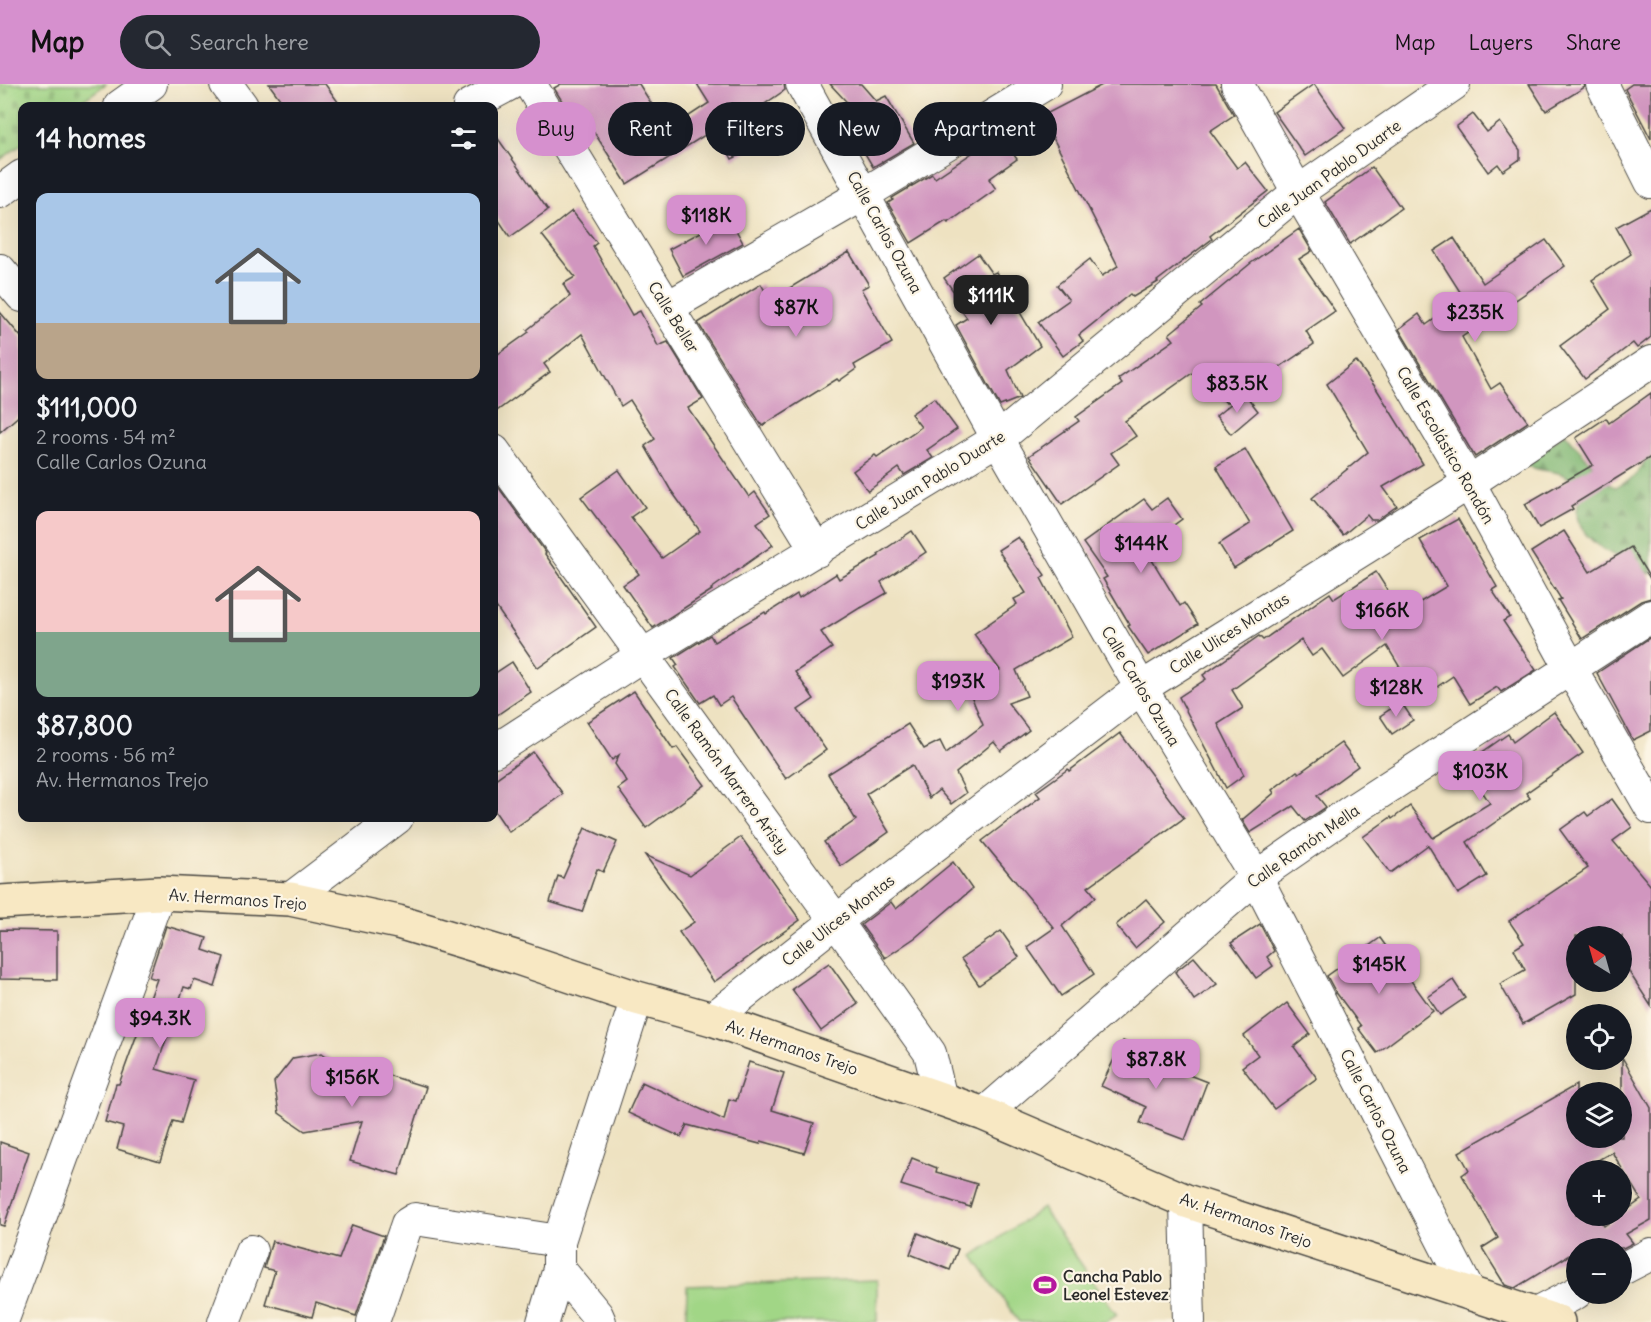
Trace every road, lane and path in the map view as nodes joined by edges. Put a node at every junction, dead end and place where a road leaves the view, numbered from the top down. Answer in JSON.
{"nodes":[{"id":1,"x":151,"y":84,"type":"edge"},
{"id":2,"x":226,"y":84,"type":"edge"},
{"id":3,"x":510,"y":84,"type":"edge"},
{"id":4,"x":530,"y":84,"type":"edge"},
{"id":5,"x":802,"y":84,"type":"edge"},
{"id":6,"x":1045,"y":84,"type":"edge"},
{"id":7,"x":1237,"y":84,"type":"edge"},
{"id":8,"x":1454,"y":84,"type":"edge"},
{"id":9,"x":1602,"y":84,"type":"edge"},
{"id":10,"x":126,"y":102,"type":"edge"},
{"id":11,"x":239,"y":102,"type":"edge"},
{"id":12,"x":476,"y":102,"type":"edge"},
{"id":13,"x":18,"y":179,"type":"edge"},
{"id":14,"x":1651,"y":182,"type":"edge"},
{"id":15,"x":0,"y":192,"type":"edge"},
{"id":16,"x":1298,"y":192,"type":"junction"},
{"id":17,"x":864,"y":194,"type":"junction"},
{"id":18,"x":0,"y":270,"type":"edge"},
{"id":19,"x":18,"y":291,"type":"edge"},
{"id":20,"x":668,"y":307,"type":"junction"},
{"id":21,"x":1651,"y":362,"type":"edge"},
{"id":22,"x":998,"y":439,"type":"junction"},
{"id":23,"x":498,"y":457,"type":"edge"},
{"id":24,"x":1469,"y":483,"type":"junction"},
{"id":25,"x":817,"y":551,"type":"junction"},
{"id":26,"x":1651,"y":616,"type":"edge"},
{"id":27,"x":643,"y":656,"type":"junction"},
{"id":28,"x":1571,"y":669,"type":"junction"},
{"id":29,"x":1141,"y":688,"type":"junction"},
{"id":30,"x":498,"y":748,"type":"edge"},
{"id":31,"x":1651,"y":808,"type":"edge"},
{"id":32,"x":392,"y":822,"type":"edge"},
{"id":33,"x":1256,"y":877,"type":"junction"},
{"id":34,"x":159,"y":893,"type":"junction"},
{"id":35,"x":290,"y":899,"type":"junction"},
{"id":36,"x":0,"y":902,"type":"edge"},
{"id":37,"x":836,"y":921,"type":"junction"},
{"id":38,"x":637,"y":998,"type":"junction"},
{"id":39,"x":712,"y":1019,"type":"junction"},
{"id":40,"x":941,"y":1099,"type":"junction"},
{"id":41,"x":984,"y":1114,"type":"junction"},
{"id":42,"x":1186,"y":1201,"type":"junction"},
{"id":43,"x":251,"y":1251,"type":"dead end"},
{"id":44,"x":1651,"y":1254,"type":"edge"},
{"id":45,"x":559,"y":1255,"type":"junction"},
{"id":46,"x":1632,"y":1264,"type":"edge"},
{"id":47,"x":1470,"y":1294,"type":"junction"},
{"id":48,"x":1566,"y":1303,"type":"edge"},
{"id":49,"x":1549,"y":1320,"type":"edge"},
{"id":50,"x":2,"y":1322,"type":"edge"},
{"id":51,"x":224,"y":1322,"type":"edge"},
{"id":52,"x":373,"y":1322,"type":"edge"},
{"id":53,"x":543,"y":1322,"type":"edge"},
{"id":54,"x":600,"y":1322,"type":"edge"},
{"id":55,"x":1189,"y":1322,"type":"edge"}],
"edges":[{"from":1,"to":10,"type":"street"},
{"from":2,"to":11,"type":"street"},
{"from":3,"to":12,"type":"street"},
{"from":4,"to":20,"type":"street","name":"Calle Beller"},
{"from":5,"to":17,"type":"street","name":"Calle Carlos Ozuna"},
{"from":6,"to":17,"type":"street"},
{"from":7,"to":16,"type":"street","name":"Calle Escolástico Rondón"},
{"from":8,"to":16,"type":"street","name":"Calle Juan Pablo Duarte"},
{"from":9,"to":14,"type":"street"},
{"from":13,"to":15,"type":"street"},
{"from":16,"to":22,"type":"street","name":"Calle Juan Pablo Duarte"},
{"from":16,"to":24,"type":"street","name":"Calle Escolástico Rondón"},
{"from":17,"to":20,"type":"street"},
{"from":17,"to":22,"type":"street","name":"Calle Carlos Ozuna"},
{"from":18,"to":19,"type":"street"},
{"from":20,"to":25,"type":"street","name":"Calle Beller"},
{"from":21,"to":24,"type":"street","name":"Calle Ulices Montas"},
{"from":22,"to":25,"type":"street","name":"Calle Juan Pablo Duarte"},
{"from":22,"to":29,"type":"street","name":"Calle Carlos Ozuna"},
{"from":23,"to":27,"type":"street","name":"Calle Ramón Marrero Aristy"},
{"from":24,"to":28,"type":"street","name":"Calle Escolástico Rondón"},
{"from":24,"to":29,"type":"street","name":"Calle Ulices Montas"},
{"from":25,"to":27,"type":"street","name":"Calle Juan Pablo Duarte"},
{"from":26,"to":28,"type":"street","name":"Calle Ramón Mella"},
{"from":27,"to":30,"type":"street","name":"Calle Juan Pablo Duarte"},
{"from":27,"to":37,"type":"street","name":"Calle Ramón Marrero Aristy"},
{"from":28,"to":31,"type":"street","name":"Calle Escolástico Rondón"},
{"from":28,"to":33,"type":"street","name":"Calle Ramón Mella"},
{"from":29,"to":33,"type":"street","name":"Calle Carlos Ozuna"},
{"from":29,"to":37,"type":"street","name":"Calle Ulices Montas"},
{"from":32,"to":35,"type":"street"},
{"from":33,"to":41,"type":"street","name":"Calle Ramón Mella"},
{"from":33,"to":47,"type":"street","name":"Calle Carlos Ozuna"},
{"from":34,"to":35,"type":"main road","name":"Av. Hermanos Trejo"},
{"from":34,"to":36,"type":"main road","name":"Av. Hermanos Trejo"},
{"from":34,"to":50,"type":"street"},
{"from":35,"to":38,"type":"main road","name":"Av. Hermanos Trejo"},
{"from":37,"to":39,"type":"street","name":"Calle Ulices Montas"},
{"from":37,"to":40,"type":"street","name":"Calle Ramón Marrero Aristy"},
{"from":38,"to":39,"type":"main road","name":"Av. Hermanos Trejo"},
{"from":38,"to":45,"type":"street"},
{"from":39,"to":40,"type":"main road","name":"Av. Hermanos Trejo"},
{"from":40,"to":41,"type":"main road","name":"Av. Hermanos Trejo"},
{"from":41,"to":42,"type":"main road","name":"Av. Hermanos Trejo"},
{"from":42,"to":47,"type":"main road","name":"Av. Hermanos Trejo"},
{"from":42,"to":55,"type":"street"},
{"from":43,"to":51,"type":"street"},
{"from":44,"to":46,"type":"street"},
{"from":45,"to":52,"type":"street"},
{"from":45,"to":53,"type":"street"},
{"from":45,"to":54,"type":"street"},
{"from":47,"to":49,"type":"main road","name":"Av. Hermanos Trejo"},
{"from":48,"to":49,"type":"street"}]}
